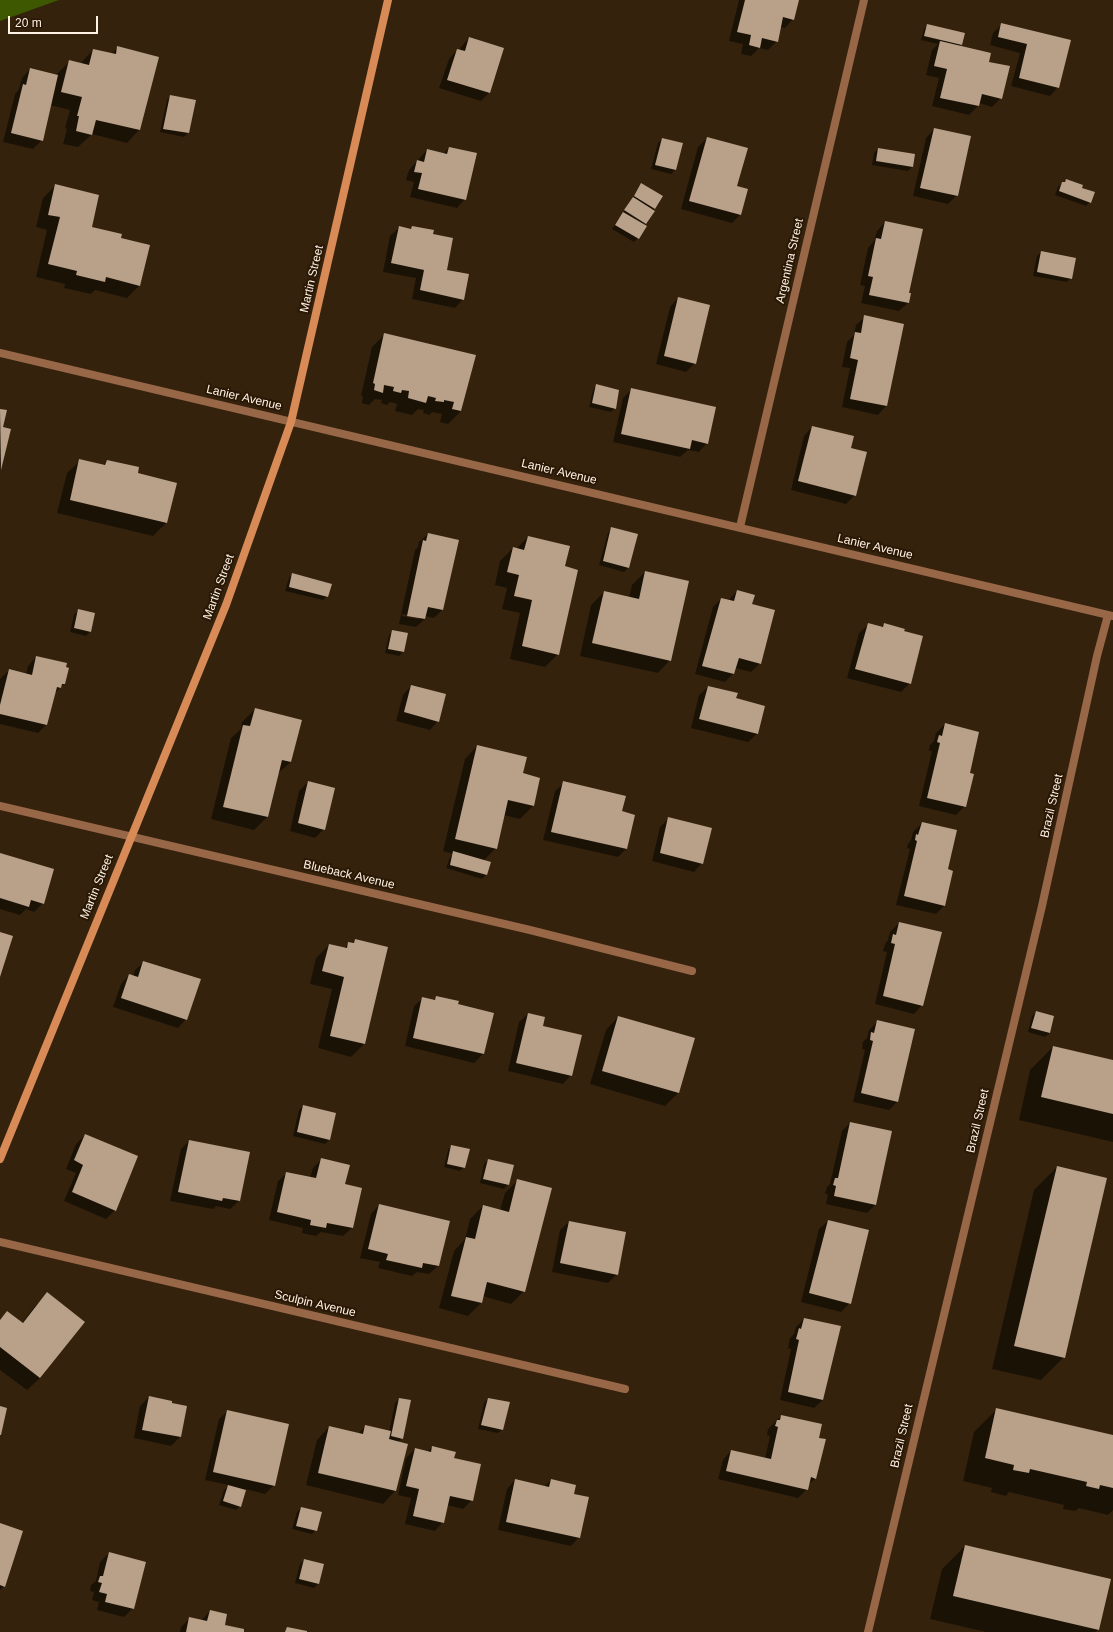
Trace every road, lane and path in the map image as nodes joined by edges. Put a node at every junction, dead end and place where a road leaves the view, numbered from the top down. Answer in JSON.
{"nodes":[{"id":1,"x":388,"y":0,"type":"edge"},
{"id":2,"x":864,"y":0,"type":"edge"},
{"id":3,"x":0,"y":353,"type":"edge"},
{"id":4,"x":291,"y":422,"type":"junction"},
{"id":5,"x":740,"y":527,"type":"junction"},
{"id":6,"x":1111,"y":615,"type":"edge"},
{"id":7,"x":0,"y":806,"type":"edge"},
{"id":8,"x":131,"y":837,"type":"junction"},
{"id":9,"x":692,"y":971,"type":"dead end"},
{"id":10,"x":0,"y":1159,"type":"edge"},
{"id":11,"x":0,"y":1242,"type":"edge"},
{"id":12,"x":625,"y":1389,"type":"dead end"},
{"id":13,"x":868,"y":1632,"type":"edge"}],
"edges":[{"from":1,"to":4,"type":"street","name":"Martin Street"},
{"from":2,"to":5,"type":"street","name":"Argentina Street"},
{"from":3,"to":4,"type":"street","name":"Lanier Avenue"},
{"from":4,"to":5,"type":"street","name":"Lanier Avenue"},
{"from":4,"to":8,"type":"street","name":"Martin Street"},
{"from":5,"to":6,"type":"street","name":"Lanier Avenue"},
{"from":6,"to":13,"type":"street","name":"Brazil Street"},
{"from":7,"to":8,"type":"street","name":"Blueback Avenue"},
{"from":8,"to":9,"type":"street","name":"Blueback Avenue"},
{"from":8,"to":10,"type":"street","name":"Martin Street"},
{"from":11,"to":12,"type":"street","name":"Sculpin Avenue"}]}
